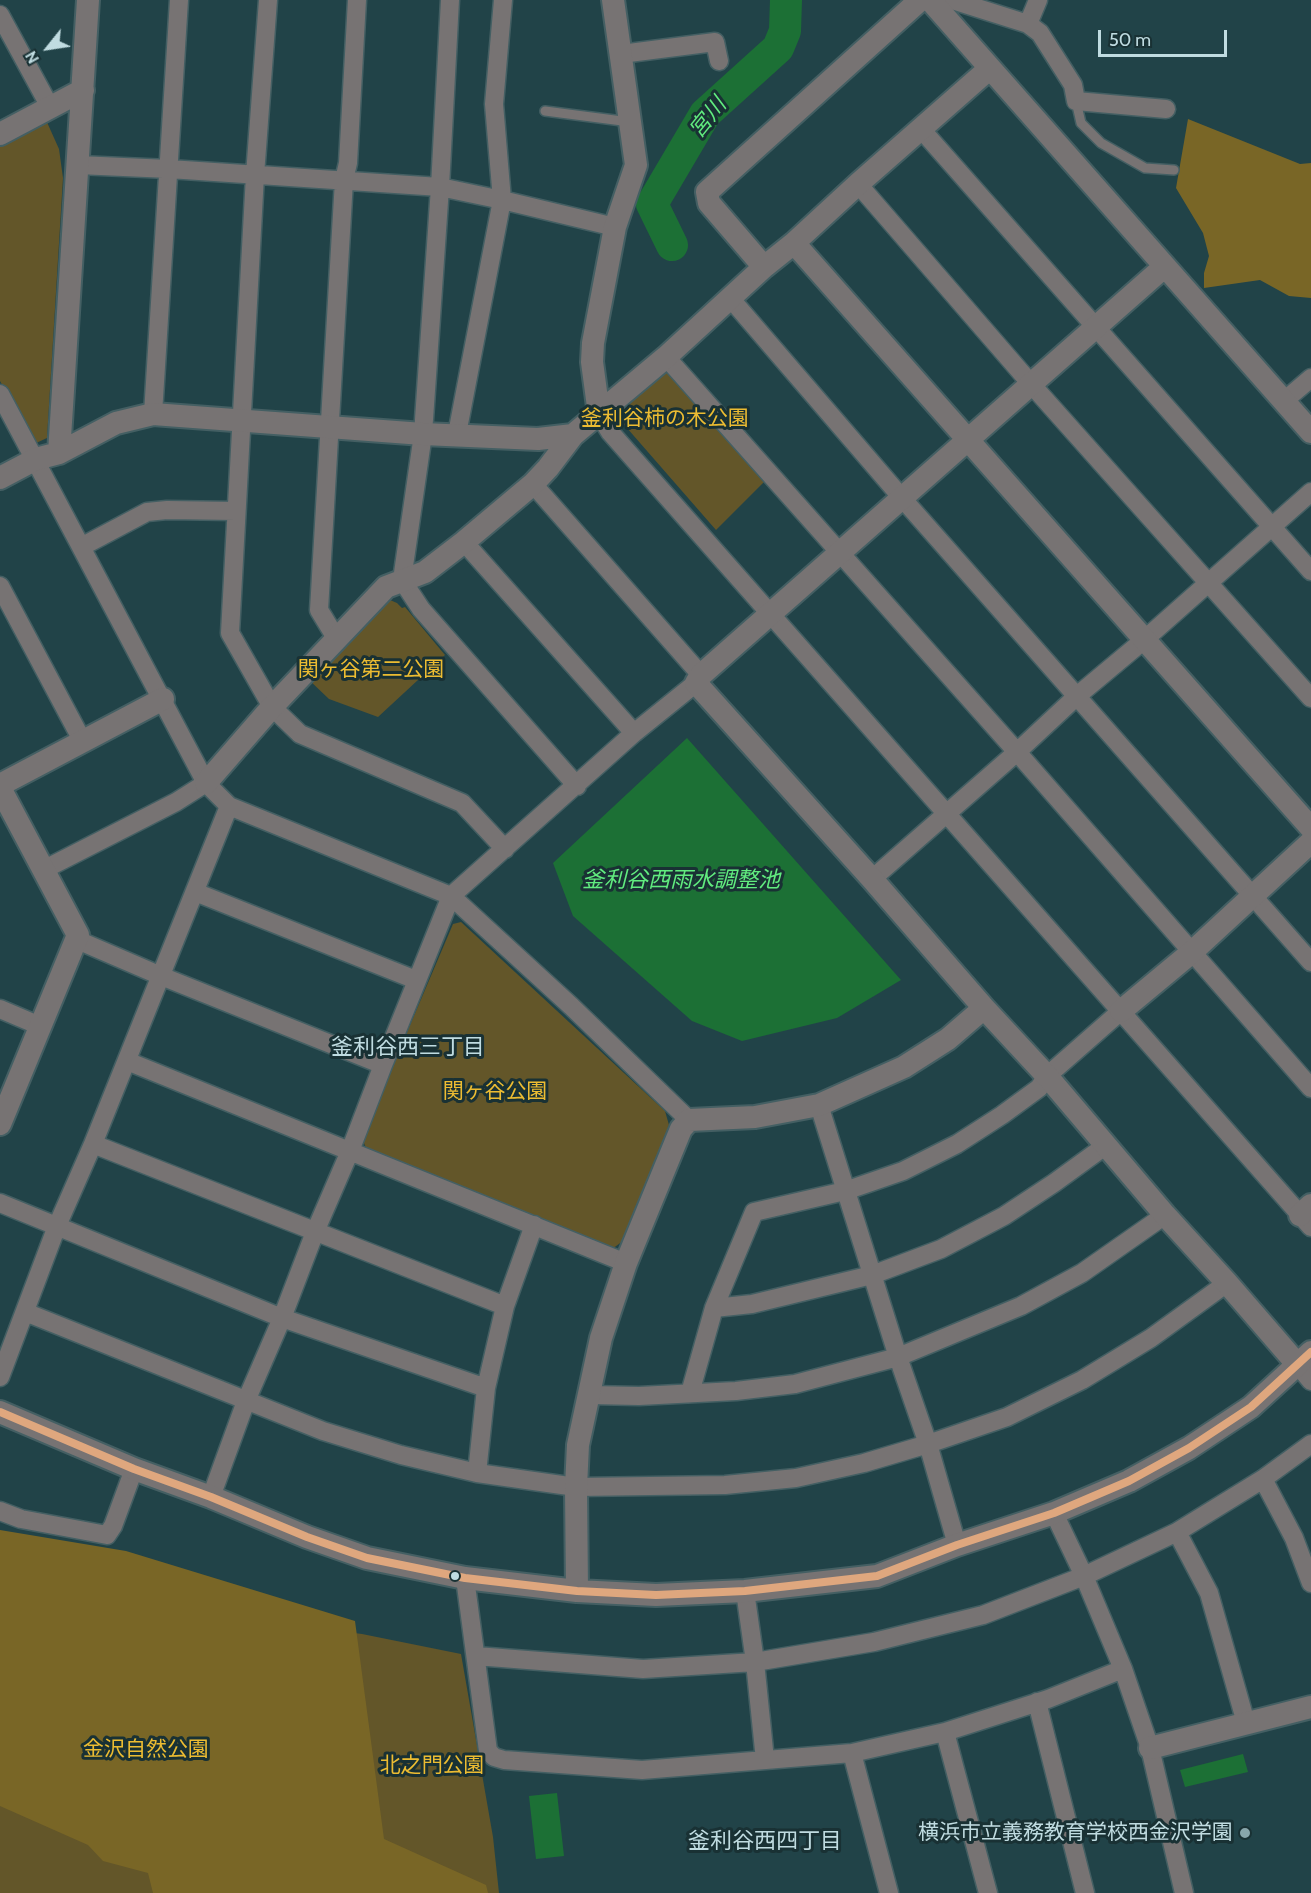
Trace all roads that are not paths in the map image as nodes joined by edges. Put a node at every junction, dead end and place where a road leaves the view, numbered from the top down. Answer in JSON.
{"nodes":[{"id":1,"x":88,"y":0,"type":"edge"},
{"id":2,"x":179,"y":0,"type":"edge"},
{"id":3,"x":268,"y":0,"type":"edge"},
{"id":4,"x":357,"y":0,"type":"edge"},
{"id":5,"x":450,"y":0,"type":"edge"},
{"id":6,"x":503,"y":0,"type":"edge"},
{"id":7,"x":613,"y":0,"type":"edge"},
{"id":8,"x":920,"y":0,"type":"edge"},
{"id":9,"x":930,"y":0,"type":"edge"},
{"id":10,"x":952,"y":0,"type":"edge"},
{"id":11,"x":1038,"y":0,"type":"edge"},
{"id":12,"x":0,"y":15,"type":"edge"},
{"id":13,"x":1028,"y":24,"type":"junction"},
{"id":14,"x":621,"y":54,"type":"junction"},
{"id":15,"x":719,"y":61,"type":"dead end"},
{"id":16,"x":989,"y":69,"type":"junction"},
{"id":17,"x":82,"y":90,"type":"junction"},
{"id":18,"x":1076,"y":100,"type":"junction"},
{"id":19,"x":50,"y":107,"type":"junction"},
{"id":20,"x":1166,"y":109,"type":"dead end"},
{"id":21,"x":545,"y":111,"type":"dead end"},
{"id":22,"x":630,"y":122,"type":"junction"},
{"id":23,"x":921,"y":129,"type":"junction"},
{"id":24,"x":0,"y":134,"type":"edge"},
{"id":25,"x":78,"y":165,"type":"junction"},
{"id":26,"x":169,"y":169,"type":"junction"},
{"id":27,"x":1174,"y":170,"type":"dead end"},
{"id":28,"x":255,"y":175,"type":"junction"},
{"id":29,"x":344,"y":180,"type":"junction"},
{"id":30,"x":858,"y":184,"type":"junction"},
{"id":31,"x":440,"y":187,"type":"junction"},
{"id":32,"x":502,"y":200,"type":"junction"},
{"id":33,"x":615,"y":227,"type":"junction"},
{"id":34,"x":794,"y":243,"type":"junction"},
{"id":35,"x":764,"y":267,"type":"junction"},
{"id":36,"x":1164,"y":267,"type":"junction"},
{"id":37,"x":731,"y":299,"type":"junction"},
{"id":38,"x":1096,"y":328,"type":"junction"},
{"id":39,"x":666,"y":357,"type":"junction"},
{"id":40,"x":1311,"y":378,"type":"edge"},
{"id":41,"x":1032,"y":385,"type":"junction"},
{"id":42,"x":0,"y":394,"type":"edge"},
{"id":43,"x":1284,"y":401,"type":"junction"},
{"id":44,"x":153,"y":414,"type":"junction"},
{"id":45,"x":599,"y":414,"type":"junction"},
{"id":46,"x":241,"y":421,"type":"junction"},
{"id":47,"x":329,"y":426,"type":"junction"},
{"id":48,"x":1311,"y":432,"type":"edge"},
{"id":49,"x":423,"y":434,"type":"junction"},
{"id":50,"x":457,"y":434,"type":"junction"},
{"id":51,"x":573,"y":435,"type":"junction"},
{"id":52,"x":968,"y":441,"type":"junction"},
{"id":53,"x":59,"y":453,"type":"junction"},
{"id":54,"x":36,"y":459,"type":"junction"},
{"id":55,"x":0,"y":478,"type":"edge"},
{"id":56,"x":533,"y":484,"type":"junction"},
{"id":57,"x":1311,"y":492,"type":"edge"},
{"id":58,"x":902,"y":498,"type":"junction"},
{"id":59,"x":236,"y":511,"type":"junction"},
{"id":60,"x":1272,"y":527,"type":"junction"},
{"id":61,"x":464,"y":542,"type":"junction"},
{"id":62,"x":81,"y":547,"type":"junction"},
{"id":63,"x":840,"y":553,"type":"junction"},
{"id":64,"x":1311,"y":571,"type":"edge"},
{"id":65,"x":402,"y":580,"type":"junction"},
{"id":66,"x":1208,"y":584,"type":"junction"},
{"id":67,"x":0,"y":586,"type":"edge"},
{"id":68,"x":770,"y":614,"type":"junction"},
{"id":69,"x":336,"y":638,"type":"junction"},
{"id":70,"x":1144,"y":640,"type":"junction"},
{"id":71,"x":699,"y":679,"type":"junction"},
{"id":72,"x":1077,"y":696,"type":"junction"},
{"id":73,"x":1311,"y":698,"type":"edge"},
{"id":74,"x":163,"y":699,"type":"junction"},
{"id":75,"x":272,"y":707,"type":"junction"},
{"id":76,"x":634,"y":733,"type":"junction"},
{"id":77,"x":83,"y":741,"type":"junction"},
{"id":78,"x":1017,"y":752,"type":"junction"},
{"id":79,"x":206,"y":783,"type":"junction"},
{"id":80,"x":576,"y":786,"type":"junction"},
{"id":81,"x":0,"y":787,"type":"edge"},
{"id":82,"x":229,"y":806,"type":"junction"},
{"id":83,"x":945,"y":814,"type":"junction"},
{"id":84,"x":1311,"y":828,"type":"edge"},
{"id":85,"x":1311,"y":843,"type":"edge"},
{"id":86,"x":505,"y":849,"type":"junction"},
{"id":87,"x":43,"y":870,"type":"junction"},
{"id":88,"x":872,"y":879,"type":"junction"},
{"id":89,"x":195,"y":892,"type":"junction"},
{"id":90,"x":1252,"y":895,"type":"junction"},
{"id":91,"x":452,"y":896,"type":"junction"},
{"id":92,"x":75,"y":939,"type":"junction"},
{"id":93,"x":1192,"y":952,"type":"junction"},
{"id":94,"x":1311,"y":962,"type":"edge"},
{"id":95,"x":160,"y":976,"type":"junction"},
{"id":96,"x":416,"y":981,"type":"junction"},
{"id":97,"x":984,"y":1008,"type":"junction"},
{"id":98,"x":0,"y":1009,"type":"edge"},
{"id":99,"x":1122,"y":1011,"type":"junction"},
{"id":100,"x":40,"y":1026,"type":"junction"},
{"id":101,"x":127,"y":1061,"type":"junction"},
{"id":102,"x":383,"y":1065,"type":"junction"},
{"id":103,"x":1047,"y":1076,"type":"junction"},
{"id":104,"x":1311,"y":1088,"type":"edge"},
{"id":105,"x":819,"y":1105,"type":"junction"},
{"id":106,"x":2,"y":1115,"type":"edge"},
{"id":107,"x":689,"y":1120,"type":"junction"},
{"id":108,"x":93,"y":1144,"type":"junction"},
{"id":109,"x":1105,"y":1146,"type":"junction"},
{"id":110,"x":350,"y":1151,"type":"junction"},
{"id":111,"x":845,"y":1191,"type":"junction"},
{"id":112,"x":0,"y":1203,"type":"edge"},
{"id":113,"x":1165,"y":1215,"type":"junction"},
{"id":114,"x":1307,"y":1216,"type":"edge"},
{"id":115,"x":534,"y":1225,"type":"junction"},
{"id":116,"x":57,"y":1226,"type":"junction"},
{"id":117,"x":315,"y":1232,"type":"junction"},
{"id":118,"x":626,"y":1263,"type":"junction"},
{"id":119,"x":872,"y":1275,"type":"junction"},
{"id":120,"x":1227,"y":1283,"type":"junction"},
{"id":121,"x":505,"y":1306,"type":"junction"},
{"id":122,"x":714,"y":1308,"type":"junction"},
{"id":123,"x":26,"y":1312,"type":"junction"},
{"id":124,"x":282,"y":1318,"type":"junction"},
{"id":125,"x":898,"y":1357,"type":"junction"},
{"id":126,"x":1306,"y":1365,"type":"edge"},
{"id":127,"x":0,"y":1377,"type":"edge"},
{"id":128,"x":486,"y":1388,"type":"junction"},
{"id":129,"x":690,"y":1393,"type":"junction"},
{"id":130,"x":590,"y":1395,"type":"junction"},
{"id":131,"x":246,"y":1401,"type":"junction"},
{"id":132,"x":0,"y":1412,"type":"edge"},
{"id":133,"x":928,"y":1444,"type":"junction"},
{"id":134,"x":1311,"y":1444,"type":"edge"},
{"id":135,"x":134,"y":1469,"type":"junction"},
{"id":136,"x":477,"y":1473,"type":"junction"},
{"id":137,"x":1263,"y":1479,"type":"junction"},
{"id":138,"x":576,"y":1487,"type":"junction"},
{"id":139,"x":211,"y":1497,"type":"junction"},
{"id":140,"x":0,"y":1511,"type":"edge"},
{"id":141,"x":1054,"y":1513,"type":"junction"},
{"id":142,"x":1177,"y":1532,"type":"junction"},
{"id":143,"x":957,"y":1545,"type":"junction"},
{"id":144,"x":1084,"y":1576,"type":"junction"},
{"id":145,"x":465,"y":1578,"type":"junction"},
{"id":146,"x":1311,"y":1582,"type":"edge"},
{"id":147,"x":577,"y":1590,"type":"junction"},
{"id":148,"x":745,"y":1591,"type":"junction"},
{"id":149,"x":476,"y":1656,"type":"junction"},
{"id":150,"x":755,"y":1662,"type":"junction"},
{"id":151,"x":1123,"y":1669,"type":"junction"},
{"id":152,"x":1037,"y":1702,"type":"junction"},
{"id":153,"x":1311,"y":1707,"type":"edge"},
{"id":154,"x":1246,"y":1723,"type":"junction"},
{"id":155,"x":945,"y":1732,"type":"junction"},
{"id":156,"x":1150,"y":1748,"type":"junction"},
{"id":157,"x":852,"y":1753,"type":"junction"},
{"id":158,"x":765,"y":1760,"type":"junction"},
{"id":159,"x":889,"y":1893,"type":"edge"},
{"id":160,"x":988,"y":1893,"type":"edge"},
{"id":161,"x":1085,"y":1893,"type":"edge"},
{"id":162,"x":1184,"y":1893,"type":"edge"}],
"edges":[{"from":1,"to":17,"type":"street"},
{"from":2,"to":26,"type":"street"},
{"from":3,"to":28,"type":"street"},
{"from":4,"to":29,"type":"street"},
{"from":5,"to":31,"type":"street"},
{"from":6,"to":32,"type":"street"},
{"from":7,"to":14,"type":"street"},
{"from":8,"to":35,"type":"street"},
{"from":9,"to":16,"type":"street"},
{"from":10,"to":13,"type":"street"},
{"from":11,"to":13,"type":"street"},
{"from":12,"to":19,"type":"street"},
{"from":13,"to":18,"type":"street"},
{"from":14,"to":15,"type":"street"},
{"from":14,"to":22,"type":"street"},
{"from":16,"to":23,"type":"street"},
{"from":16,"to":36,"type":"street"},
{"from":17,"to":19,"type":"street"},
{"from":17,"to":25,"type":"street"},
{"from":18,"to":20,"type":"street"},
{"from":18,"to":27,"type":"lane"},
{"from":19,"to":24,"type":"street"},
{"from":21,"to":22,"type":"lane"},
{"from":22,"to":33,"type":"street"},
{"from":23,"to":30,"type":"street"},
{"from":23,"to":38,"type":"street"},
{"from":25,"to":26,"type":"street"},
{"from":25,"to":53,"type":"street"},
{"from":26,"to":28,"type":"street"},
{"from":26,"to":44,"type":"street"},
{"from":28,"to":29,"type":"street"},
{"from":28,"to":46,"type":"street"},
{"from":29,"to":31,"type":"street"},
{"from":29,"to":47,"type":"street"},
{"from":30,"to":34,"type":"street"},
{"from":30,"to":41,"type":"street"},
{"from":31,"to":32,"type":"street"},
{"from":31,"to":49,"type":"street"},
{"from":32,"to":33,"type":"street"},
{"from":32,"to":50,"type":"street"},
{"from":33,"to":45,"type":"street"},
{"from":34,"to":35,"type":"street"},
{"from":34,"to":52,"type":"street"},
{"from":35,"to":37,"type":"street"},
{"from":36,"to":38,"type":"street"},
{"from":36,"to":43,"type":"street"},
{"from":37,"to":39,"type":"street"},
{"from":37,"to":58,"type":"street"},
{"from":38,"to":41,"type":"street"},
{"from":38,"to":60,"type":"street"},
{"from":39,"to":45,"type":"street"},
{"from":39,"to":63,"type":"street"},
{"from":40,"to":43,"type":"street"},
{"from":41,"to":52,"type":"street"},
{"from":41,"to":66,"type":"street"},
{"from":42,"to":54,"type":"street"},
{"from":43,"to":48,"type":"street"},
{"from":44,"to":46,"type":"street"},
{"from":44,"to":53,"type":"street"},
{"from":45,"to":51,"type":"street"},
{"from":45,"to":68,"type":"street"},
{"from":46,"to":47,"type":"street"},
{"from":46,"to":59,"type":"street"},
{"from":47,"to":49,"type":"street"},
{"from":47,"to":69,"type":"street"},
{"from":49,"to":50,"type":"street"},
{"from":49,"to":65,"type":"street"},
{"from":50,"to":51,"type":"street"},
{"from":51,"to":56,"type":"street"},
{"from":52,"to":58,"type":"street"},
{"from":52,"to":70,"type":"street"},
{"from":53,"to":54,"type":"street"},
{"from":54,"to":55,"type":"street"},
{"from":54,"to":62,"type":"street"},
{"from":56,"to":61,"type":"street"},
{"from":56,"to":71,"type":"street"},
{"from":57,"to":60,"type":"street"},
{"from":58,"to":63,"type":"street"},
{"from":58,"to":72,"type":"street"},
{"from":59,"to":62,"type":"street"},
{"from":59,"to":75,"type":"street"},
{"from":60,"to":64,"type":"street"},
{"from":60,"to":66,"type":"street"},
{"from":61,"to":65,"type":"street"},
{"from":61,"to":76,"type":"street"},
{"from":62,"to":74,"type":"street"},
{"from":63,"to":68,"type":"street"},
{"from":63,"to":78,"type":"street"},
{"from":65,"to":69,"type":"street"},
{"from":65,"to":80,"type":"street"},
{"from":66,"to":70,"type":"street"},
{"from":66,"to":73,"type":"street"},
{"from":67,"to":77,"type":"street"},
{"from":68,"to":71,"type":"street"},
{"from":68,"to":83,"type":"street"},
{"from":69,"to":75,"type":"street"},
{"from":70,"to":72,"type":"street"},
{"from":70,"to":84,"type":"street"},
{"from":71,"to":76,"type":"street"},
{"from":71,"to":88,"type":"street"},
{"from":72,"to":78,"type":"street"},
{"from":72,"to":90,"type":"street"},
{"from":74,"to":77,"type":"street"},
{"from":74,"to":79,"type":"street"},
{"from":75,"to":79,"type":"street"},
{"from":75,"to":86,"type":"street"},
{"from":76,"to":80,"type":"street"},
{"from":77,"to":81,"type":"street"},
{"from":78,"to":83,"type":"street"},
{"from":78,"to":93,"type":"street"},
{"from":79,"to":82,"type":"street"},
{"from":79,"to":87,"type":"street"},
{"from":80,"to":86,"type":"street"},
{"from":81,"to":87,"type":"street"},
{"from":82,"to":89,"type":"street"},
{"from":82,"to":91,"type":"street"},
{"from":83,"to":88,"type":"street"},
{"from":83,"to":99,"type":"street"},
{"from":85,"to":90,"type":"street"},
{"from":86,"to":91,"type":"street"},
{"from":87,"to":92,"type":"street"},
{"from":88,"to":97,"type":"street"},
{"from":89,"to":95,"type":"street"},
{"from":89,"to":96,"type":"street"},
{"from":90,"to":93,"type":"street"},
{"from":90,"to":94,"type":"street"},
{"from":91,"to":96,"type":"street"},
{"from":91,"to":107,"type":"street"},
{"from":92,"to":95,"type":"street"},
{"from":92,"to":100,"type":"street"},
{"from":93,"to":99,"type":"street"},
{"from":93,"to":104,"type":"street"},
{"from":95,"to":101,"type":"street"},
{"from":95,"to":102,"type":"street"},
{"from":96,"to":102,"type":"street"},
{"from":97,"to":103,"type":"street"},
{"from":97,"to":105,"type":"street"},
{"from":98,"to":100,"type":"street"},
{"from":99,"to":103,"type":"street"},
{"from":99,"to":114,"type":"street"},
{"from":100,"to":106,"type":"street"},
{"from":101,"to":108,"type":"street"},
{"from":101,"to":110,"type":"street"},
{"from":102,"to":110,"type":"street"},
{"from":103,"to":109,"type":"street"},
{"from":103,"to":111,"type":"street"},
{"from":105,"to":107,"type":"street"},
{"from":105,"to":111,"type":"street"},
{"from":107,"to":118,"type":"street"},
{"from":108,"to":116,"type":"street"},
{"from":108,"to":117,"type":"street"},
{"from":109,"to":113,"type":"street"},
{"from":109,"to":119,"type":"street"},
{"from":110,"to":115,"type":"street"},
{"from":110,"to":117,"type":"street"},
{"from":111,"to":119,"type":"street"},
{"from":111,"to":122,"type":"street"},
{"from":112,"to":116,"type":"street"},
{"from":113,"to":120,"type":"street"},
{"from":113,"to":125,"type":"street"},
{"from":115,"to":118,"type":"street"},
{"from":115,"to":121,"type":"street"},
{"from":116,"to":123,"type":"street"},
{"from":116,"to":124,"type":"street"},
{"from":117,"to":121,"type":"street"},
{"from":117,"to":124,"type":"street"},
{"from":118,"to":130,"type":"street"},
{"from":119,"to":122,"type":"street"},
{"from":119,"to":125,"type":"street"},
{"from":120,"to":126,"type":"street"},
{"from":120,"to":133,"type":"street"},
{"from":121,"to":128,"type":"street"},
{"from":122,"to":129,"type":"street"},
{"from":123,"to":127,"type":"street"},
{"from":123,"to":131,"type":"street"},
{"from":124,"to":128,"type":"street"},
{"from":124,"to":131,"type":"street"},
{"from":125,"to":129,"type":"street"},
{"from":125,"to":133,"type":"street"},
{"from":126,"to":141,"type":"street"},
{"from":128,"to":136,"type":"street"},
{"from":129,"to":130,"type":"street"},
{"from":130,"to":138,"type":"street"},
{"from":131,"to":136,"type":"street"},
{"from":131,"to":139,"type":"street"},
{"from":132,"to":135,"type":"street"},
{"from":133,"to":138,"type":"street"},
{"from":133,"to":143,"type":"street"},
{"from":134,"to":137,"type":"street"},
{"from":135,"to":139,"type":"street"},
{"from":135,"to":140,"type":"street"},
{"from":136,"to":138,"type":"street"},
{"from":137,"to":142,"type":"street"},
{"from":137,"to":146,"type":"street"},
{"from":138,"to":147,"type":"street"},
{"from":139,"to":145,"type":"street"},
{"from":141,"to":143,"type":"street"},
{"from":141,"to":144,"type":"street"},
{"from":142,"to":144,"type":"street"},
{"from":142,"to":154,"type":"street"},
{"from":143,"to":148,"type":"street"},
{"from":144,"to":150,"type":"street"},
{"from":144,"to":151,"type":"street"},
{"from":145,"to":147,"type":"street"},
{"from":145,"to":149,"type":"street"},
{"from":147,"to":148,"type":"street"},
{"from":148,"to":150,"type":"street"},
{"from":149,"to":150,"type":"street"},
{"from":149,"to":158,"type":"street"},
{"from":150,"to":158,"type":"street"},
{"from":151,"to":152,"type":"street"},
{"from":151,"to":156,"type":"street"},
{"from":152,"to":155,"type":"street"},
{"from":152,"to":161,"type":"street"},
{"from":153,"to":154,"type":"street"},
{"from":154,"to":156,"type":"street"},
{"from":155,"to":157,"type":"street"},
{"from":155,"to":160,"type":"street"},
{"from":156,"to":162,"type":"street"},
{"from":157,"to":158,"type":"street"},
{"from":157,"to":159,"type":"street"}]}
